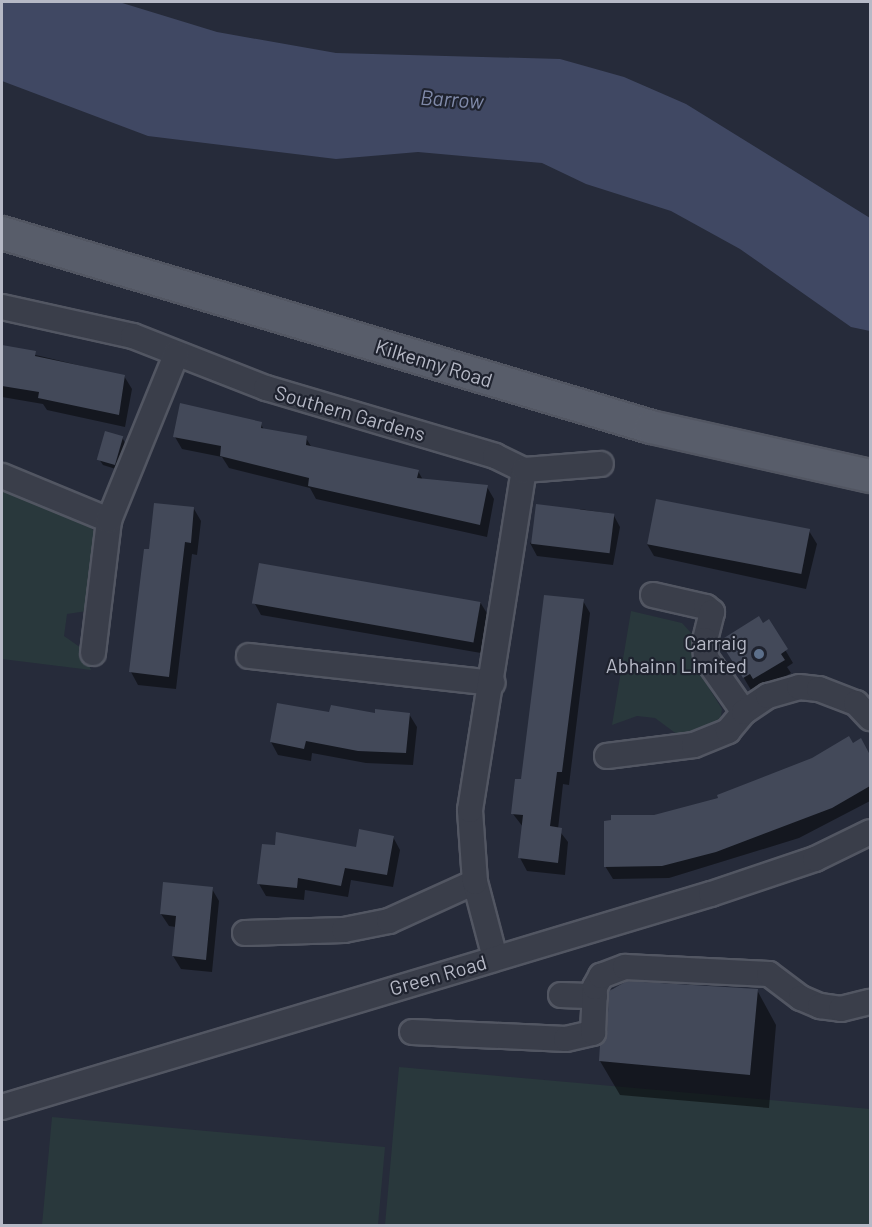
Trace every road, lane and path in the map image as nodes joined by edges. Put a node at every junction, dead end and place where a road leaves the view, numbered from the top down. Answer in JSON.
{"nodes":[{"id":1,"x":2,"y":233,"type":"edge"},
{"id":2,"x":2,"y":307,"type":"edge"},
{"id":3,"x":176,"y":355,"type":"junction"},
{"id":4,"x":601,"y":464,"type":"dead end"},
{"id":5,"x":524,"y":470,"type":"junction"},
{"id":6,"x":2,"y":476,"type":"edge"},
{"id":7,"x":870,"y":476,"type":"edge"},
{"id":8,"x":109,"y":520,"type":"junction"},
{"id":9,"x":653,"y":595,"type":"dead end"},
{"id":10,"x":93,"y":653,"type":"dead end"},
{"id":11,"x":249,"y":656,"type":"dead end"},
{"id":12,"x":493,"y":683,"type":"junction"},
{"id":13,"x":744,"y":712,"type":"junction"},
{"id":14,"x":870,"y":718,"type":"edge"},
{"id":15,"x":607,"y":756,"type":"dead end"},
{"id":16,"x":870,"y":832,"type":"edge"},
{"id":17,"x":475,"y":882,"type":"junction"},
{"id":18,"x":245,"y":933,"type":"dead end"},
{"id":19,"x":495,"y":958,"type":"junction"},
{"id":20,"x":561,"y":995,"type":"dead end"},
{"id":21,"x":595,"y":996,"type":"junction"},
{"id":22,"x":870,"y":1002,"type":"edge"},
{"id":23,"x":412,"y":1032,"type":"dead end"},
{"id":24,"x":2,"y":1107,"type":"edge"}],
"edges":[{"from":1,"to":7,"type":"main road","name":"Kilkenny Road"},
{"from":2,"to":3,"type":"street","name":"Southern Gardens"},
{"from":3,"to":5,"type":"street","name":"Southern Gardens"},
{"from":3,"to":8,"type":"street"},
{"from":4,"to":5,"type":"street"},
{"from":5,"to":12,"type":"street"},
{"from":6,"to":8,"type":"street"},
{"from":8,"to":10,"type":"street"},
{"from":9,"to":13,"type":"street"},
{"from":11,"to":12,"type":"street"},
{"from":12,"to":17,"type":"street"},
{"from":13,"to":14,"type":"street"},
{"from":13,"to":15,"type":"street"},
{"from":16,"to":19,"type":"street","name":"Green Road"},
{"from":17,"to":18,"type":"street"},
{"from":17,"to":19,"type":"street"},
{"from":19,"to":24,"type":"street","name":"Green Road"},
{"from":20,"to":21,"type":"street"},
{"from":21,"to":22,"type":"street"},
{"from":21,"to":23,"type":"street"}]}
